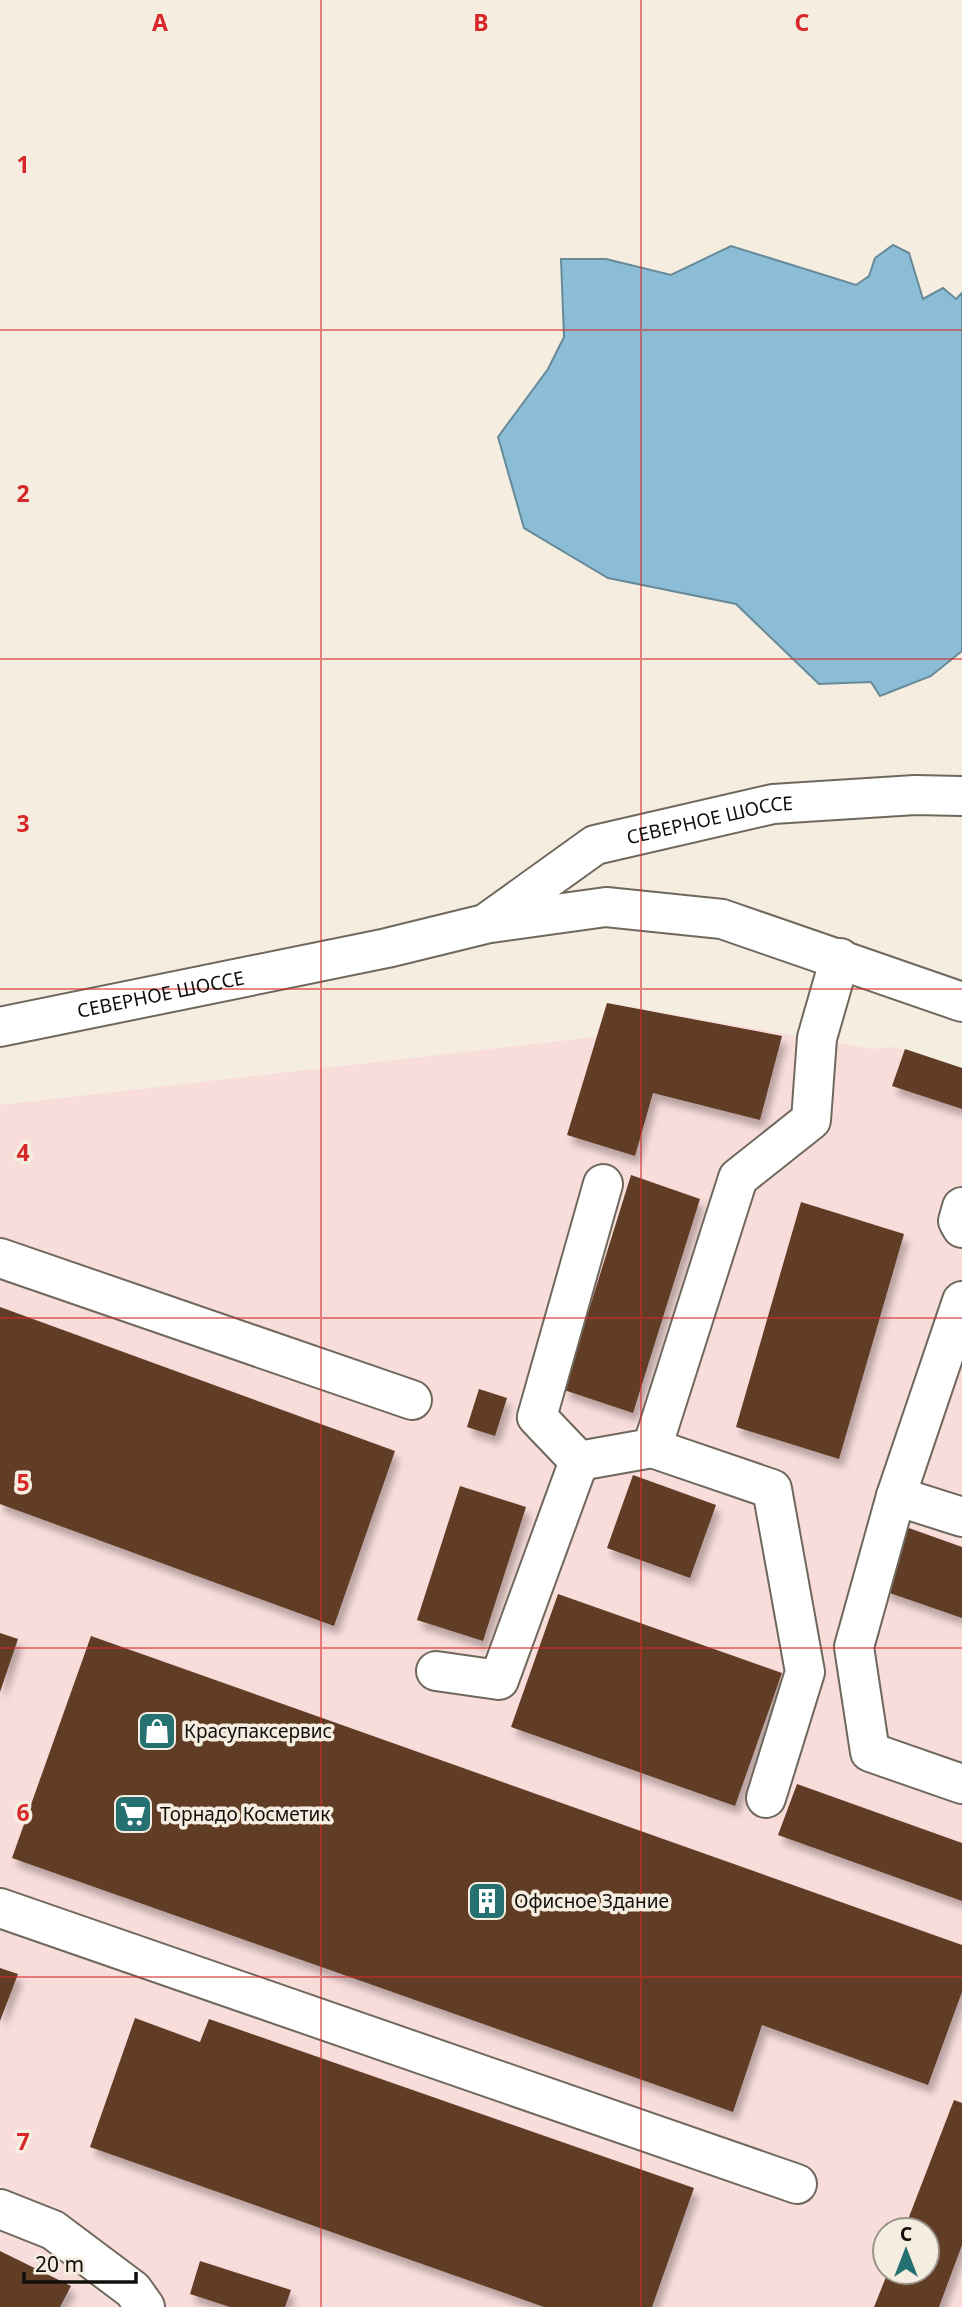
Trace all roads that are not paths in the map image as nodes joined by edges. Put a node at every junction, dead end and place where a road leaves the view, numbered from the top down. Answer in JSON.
{"nodes":[{"id":1,"x":962,"y":796,"type":"edge"},
{"id":2,"x":485,"y":924,"type":"junction"},
{"id":3,"x":840,"y":958,"type":"junction"},
{"id":4,"x":962,"y":1002,"type":"edge"},
{"id":5,"x":0,"y":1027,"type":"edge"},
{"id":6,"x":603,"y":1184,"type":"dead end"},
{"id":7,"x":962,"y":1207,"type":"edge"},
{"id":8,"x":962,"y":1228,"type":"edge"},
{"id":9,"x":0,"y":1258,"type":"edge"},
{"id":10,"x":962,"y":1301,"type":"edge"},
{"id":11,"x":412,"y":1401,"type":"dead end"},
{"id":12,"x":652,"y":1448,"type":"junction"},
{"id":13,"x":579,"y":1461,"type":"junction"},
{"id":14,"x":896,"y":1496,"type":"junction"},
{"id":15,"x":962,"y":1517,"type":"edge"},
{"id":16,"x":436,"y":1671,"type":"dead end"},
{"id":17,"x":962,"y":1784,"type":"edge"},
{"id":18,"x":766,"y":1798,"type":"dead end"},
{"id":19,"x":0,"y":1908,"type":"edge"},
{"id":20,"x":797,"y":2184,"type":"dead end"},
{"id":21,"x":0,"y":2209,"type":"edge"},
{"id":22,"x":145,"y":2307,"type":"edge"}],
"edges":[{"from":1,"to":2,"type":"street","name":"СЕВЕРНОЕ ШОССЕ"},
{"from":2,"to":3,"type":"street","name":"СЕВЕРНОЕ ШОССЕ"},
{"from":2,"to":5,"type":"street","name":"СЕВЕРНОЕ ШОССЕ"},
{"from":3,"to":4,"type":"street","name":"СЕВЕРНОЕ ШОССЕ"},
{"from":3,"to":12,"type":"street"},
{"from":6,"to":13,"type":"street"},
{"from":7,"to":8,"type":"street"},
{"from":9,"to":11,"type":"street"},
{"from":10,"to":14,"type":"street"},
{"from":12,"to":13,"type":"street"},
{"from":12,"to":18,"type":"street"},
{"from":13,"to":16,"type":"street"},
{"from":14,"to":15,"type":"street"},
{"from":14,"to":17,"type":"street"},
{"from":19,"to":20,"type":"street"},
{"from":21,"to":22,"type":"street"}]}
